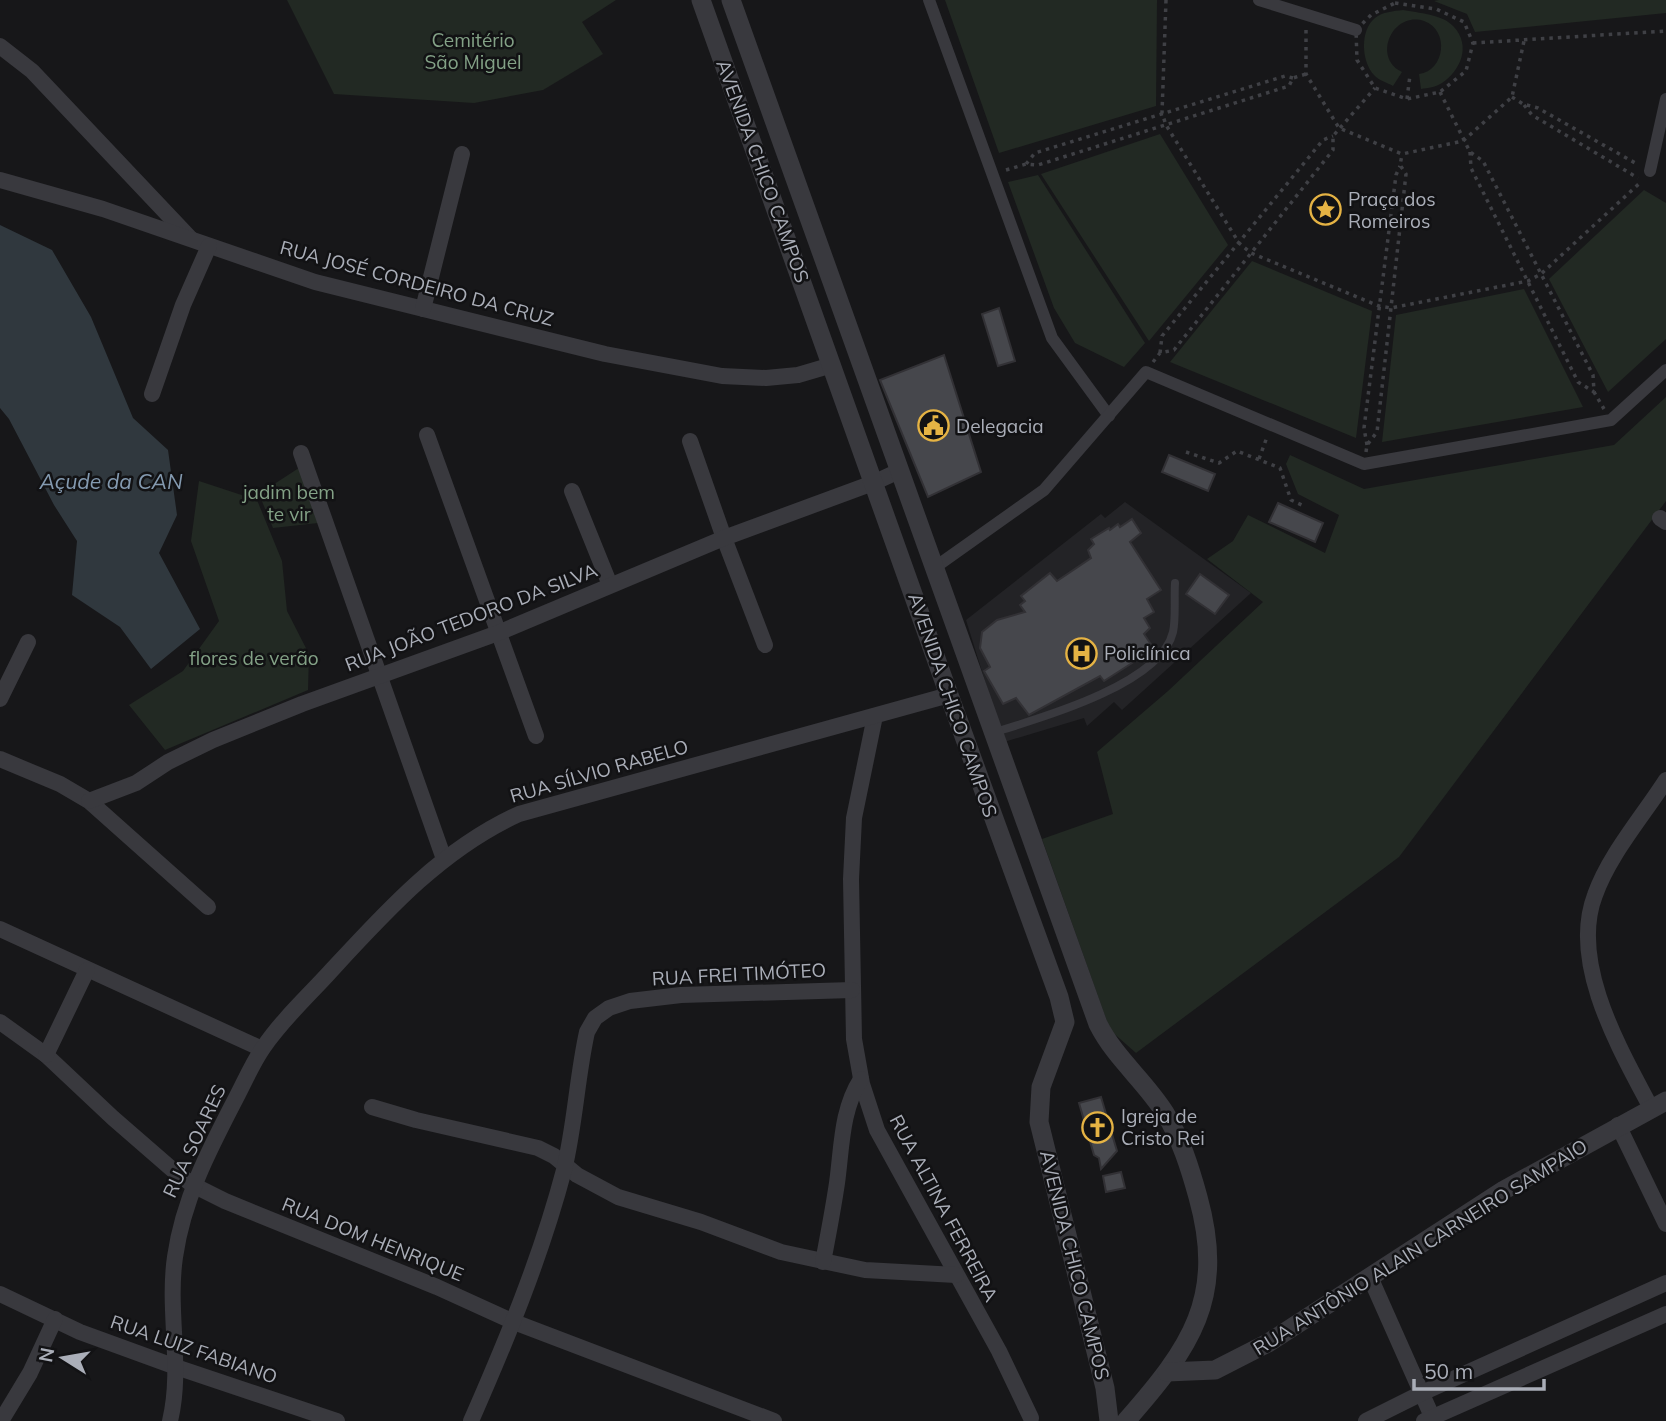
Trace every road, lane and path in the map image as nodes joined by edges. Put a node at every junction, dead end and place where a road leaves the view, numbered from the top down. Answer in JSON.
{"nodes":[{"id":1,"x":701,"y":0,"type":"edge"},
{"id":2,"x":731,"y":0,"type":"edge"},
{"id":3,"x":929,"y":0,"type":"edge"},
{"id":4,"x":1166,"y":0,"type":"edge"},
{"id":5,"x":1259,"y":0,"type":"edge"},
{"id":6,"x":1306,"y":14,"type":"junction"},
{"id":7,"x":1356,"y":30,"type":"junction"},
{"id":8,"x":1666,"y":31,"type":"edge"},
{"id":9,"x":1524,"y":41,"type":"junction"},
{"id":10,"x":1473,"y":43,"type":"junction"},
{"id":11,"x":0,"y":46,"type":"edge"},
{"id":12,"x":757,"y":73,"type":"junction"},
{"id":13,"x":1306,"y":74,"type":"junction"},
{"id":14,"x":1410,"y":75,"type":"dead end"},
{"id":15,"x":1293,"y":78,"type":"junction"},
{"id":16,"x":731,"y":83,"type":"junction"},
{"id":17,"x":1375,"y":88,"type":"junction"},
{"id":18,"x":1440,"y":92,"type":"junction"},
{"id":19,"x":1512,"y":97,"type":"junction"},
{"id":20,"x":1408,"y":99,"type":"junction"},
{"id":21,"x":1666,"y":99,"type":"edge"},
{"id":22,"x":1524,"y":104,"type":"junction"},
{"id":23,"x":1162,"y":113,"type":"junction"},
{"id":24,"x":1166,"y":125,"type":"junction"},
{"id":25,"x":1339,"y":128,"type":"junction"},
{"id":26,"x":1333,"y":135,"type":"junction"},
{"id":27,"x":1463,"y":141,"type":"junction"},
{"id":28,"x":1469,"y":152,"type":"junction"},
{"id":29,"x":462,"y":154,"type":"dead end"},
{"id":30,"x":1402,"y":154,"type":"junction"},
{"id":31,"x":1026,"y":164,"type":"junction"},
{"id":32,"x":1400,"y":165,"type":"junction"},
{"id":33,"x":1650,"y":171,"type":"joint"},
{"id":34,"x":991,"y":174,"type":"junction"},
{"id":35,"x":0,"y":180,"type":"edge"},
{"id":36,"x":192,"y":240,"type":"junction"},
{"id":37,"x":1239,"y":243,"type":"junction"},
{"id":38,"x":209,"y":246,"type":"junction"},
{"id":39,"x":1251,"y":253,"type":"junction"},
{"id":40,"x":1541,"y":274,"type":"junction"},
{"id":41,"x":1528,"y":281,"type":"junction"},
{"id":42,"x":1379,"y":306,"type":"junction"},
{"id":43,"x":1391,"y":308,"type":"junction"},
{"id":44,"x":423,"y":309,"type":"junction"},
{"id":45,"x":1160,"y":353,"type":"junction"},
{"id":46,"x":832,"y":365,"type":"junction"},
{"id":47,"x":1666,"y":370,"type":"edge"},
{"id":48,"x":1146,"y":372,"type":"junction"},
{"id":49,"x":1594,"y":392,"type":"junction"},
{"id":50,"x":152,"y":394,"type":"dead end"},
{"id":51,"x":1109,"y":416,"type":"junction"},
{"id":52,"x":1611,"y":420,"type":"junction"},
{"id":53,"x":1271,"y":425,"type":"junction"},
{"id":54,"x":427,"y":435,"type":"dead end"},
{"id":55,"x":690,"y":442,"type":"dead end"},
{"id":56,"x":1367,"y":445,"type":"junction"},
{"id":57,"x":1186,"y":452,"type":"dead end"},
{"id":58,"x":301,"y":453,"type":"dead end"},
{"id":59,"x":1259,"y":459,"type":"junction"},
{"id":60,"x":1364,"y":464,"type":"junction"},
{"id":61,"x":899,"y":471,"type":"junction"},
{"id":62,"x":873,"y":483,"type":"junction"},
{"id":63,"x":572,"y":491,"type":"dead end"},
{"id":64,"x":1304,"y":506,"type":"dead end"},
{"id":65,"x":724,"y":538,"type":"junction"},
{"id":66,"x":934,"y":568,"type":"junction"},
{"id":67,"x":1175,"y":583,"type":"dead end"},
{"id":68,"x":610,"y":585,"type":"junction"},
{"id":69,"x":498,"y":633,"type":"junction"},
{"id":70,"x":28,"y":642,"type":"dead end"},
{"id":71,"x":765,"y":645,"type":"dead end"},
{"id":72,"x":379,"y":676,"type":"junction"},
{"id":73,"x":948,"y":695,"type":"junction"},
{"id":74,"x":0,"y":699,"type":"edge"},
{"id":75,"x":875,"y":716,"type":"junction"},
{"id":76,"x":992,"y":733,"type":"junction"},
{"id":77,"x":536,"y":736,"type":"dead end"},
{"id":78,"x":0,"y":759,"type":"edge"},
{"id":79,"x":1666,"y":780,"type":"edge"},
{"id":80,"x":89,"y":801,"type":"junction"},
{"id":81,"x":1026,"y":824,"type":"junction"},
{"id":82,"x":998,"y":833,"type":"junction"},
{"id":83,"x":444,"y":859,"type":"junction"},
{"id":84,"x":208,"y":907,"type":"dead end"},
{"id":85,"x":0,"y":929,"type":"edge"},
{"id":86,"x":87,"y":970,"type":"junction"},
{"id":87,"x":852,"y":990,"type":"junction"},
{"id":88,"x":0,"y":1022,"type":"edge"},
{"id":89,"x":262,"y":1049,"type":"junction"},
{"id":90,"x":46,"y":1055,"type":"junction"},
{"id":91,"x":861,"y":1079,"type":"junction"},
{"id":92,"x":1658,"y":1104,"type":"edge"},
{"id":93,"x":372,"y":1107,"type":"dead end"},
{"id":94,"x":1618,"y":1125,"type":"junction"},
{"id":95,"x":565,"y":1166,"type":"junction"},
{"id":96,"x":193,"y":1185,"type":"junction"},
{"id":97,"x":1666,"y":1224,"type":"edge"},
{"id":98,"x":823,"y":1262,"type":"junction"},
{"id":99,"x":956,"y":1275,"type":"junction"},
{"id":100,"x":1370,"y":1277,"type":"junction"},
{"id":101,"x":1666,"y":1283,"type":"edge"},
{"id":102,"x":0,"y":1294,"type":"edge"},
{"id":103,"x":1666,"y":1314,"type":"edge"},
{"id":104,"x":55,"y":1320,"type":"junction"},
{"id":105,"x":514,"y":1322,"type":"junction"},
{"id":106,"x":176,"y":1367,"type":"junction"},
{"id":107,"x":1167,"y":1371,"type":"junction"},
{"id":108,"x":1422,"y":1393,"type":"junction"},
{"id":109,"x":1031,"y":1418,"type":"dead end"},
{"id":110,"x":1430,"y":1420,"type":"edge"},
{"id":111,"x":1,"y":1421,"type":"edge"},
{"id":112,"x":170,"y":1421,"type":"edge"},
{"id":113,"x":337,"y":1421,"type":"edge"},
{"id":114,"x":471,"y":1421,"type":"edge"},
{"id":115,"x":774,"y":1421,"type":"edge"},
{"id":116,"x":1109,"y":1421,"type":"edge"},
{"id":117,"x":1126,"y":1421,"type":"edge"},
{"id":118,"x":1366,"y":1421,"type":"edge"}],
"edges":[{"from":1,"to":16,"type":"street","name":"AVENIDA CHICO CAMPOS"},
{"from":2,"to":12,"type":"street","name":"AVENIDA CHICO CAMPOS"},
{"from":3,"to":34,"type":"street"},
{"from":4,"to":23,"type":"path"},
{"from":5,"to":6,"type":"street"},
{"from":6,"to":7,"type":"street"},
{"from":6,"to":13,"type":"path"},
{"from":7,"to":10,"type":"path"},
{"from":7,"to":17,"type":"path"},
{"from":8,"to":9,"type":"path"},
{"from":9,"to":10,"type":"path"},
{"from":9,"to":19,"type":"path"},
{"from":10,"to":18,"type":"path"},
{"from":11,"to":36,"type":"street"},
{"from":12,"to":16,"type":"street"},
{"from":12,"to":61,"type":"street","name":"AVENIDA CHICO CAMPOS"},
{"from":13,"to":15,"type":"path"},
{"from":13,"to":25,"type":"path"},
{"from":14,"to":20,"type":"path"},
{"from":15,"to":23,"type":"path"},
{"from":15,"to":24,"type":"path"},
{"from":16,"to":46,"type":"street","name":"AVENIDA CHICO CAMPOS"},
{"from":17,"to":20,"type":"path"},
{"from":17,"to":25,"type":"path"},
{"from":18,"to":20,"type":"path"},
{"from":18,"to":27,"type":"path"},
{"from":19,"to":22,"type":"path"},
{"from":19,"to":27,"type":"path"},
{"from":21,"to":33,"type":"street"},
{"from":22,"to":33,"type":"path"},
{"from":22,"to":40,"type":"path"},
{"from":23,"to":24,"type":"path"},
{"from":23,"to":31,"type":"path"},
{"from":24,"to":31,"type":"path"},
{"from":24,"to":37,"type":"path"},
{"from":25,"to":26,"type":"path"},
{"from":25,"to":30,"type":"path"},
{"from":26,"to":37,"type":"path"},
{"from":26,"to":39,"type":"path"},
{"from":27,"to":28,"type":"path"},
{"from":27,"to":30,"type":"path"},
{"from":28,"to":40,"type":"path"},
{"from":28,"to":41,"type":"path"},
{"from":29,"to":44,"type":"street"},
{"from":30,"to":32,"type":"path"},
{"from":31,"to":34,"type":"path"},
{"from":32,"to":42,"type":"path"},
{"from":32,"to":43,"type":"path"},
{"from":34,"to":51,"type":"street"},
{"from":35,"to":36,"type":"street","name":"RUA JOSÉ CORDEIRO DA CRUZ"},
{"from":36,"to":38,"type":"street","name":"RUA JOSÉ CORDEIRO DA CRUZ"},
{"from":37,"to":39,"type":"path"},
{"from":37,"to":45,"type":"path"},
{"from":38,"to":44,"type":"street","name":"RUA JOSÉ CORDEIRO DA CRUZ"},
{"from":38,"to":50,"type":"street"},
{"from":39,"to":42,"type":"path"},
{"from":39,"to":45,"type":"path"},
{"from":40,"to":41,"type":"path"},
{"from":40,"to":49,"type":"path"},
{"from":41,"to":43,"type":"path"},
{"from":41,"to":49,"type":"path"},
{"from":42,"to":43,"type":"path"},
{"from":42,"to":56,"type":"path"},
{"from":43,"to":56,"type":"path"},
{"from":44,"to":46,"type":"street","name":"RUA JOSÉ CORDEIRO DA CRUZ"},
{"from":45,"to":48,"type":"path"},
{"from":46,"to":62,"type":"street","name":"AVENIDA CHICO CAMPOS"},
{"from":47,"to":52,"type":"street"},
{"from":48,"to":51,"type":"street"},
{"from":48,"to":53,"type":"street"},
{"from":49,"to":52,"type":"path"},
{"from":51,"to":66,"type":"street"},
{"from":52,"to":60,"type":"street"},
{"from":53,"to":59,"type":"path"},
{"from":53,"to":60,"type":"street"},
{"from":54,"to":69,"type":"street"},
{"from":55,"to":65,"type":"street"},
{"from":56,"to":60,"type":"path"},
{"from":57,"to":59,"type":"path"},
{"from":58,"to":72,"type":"street"},
{"from":59,"to":64,"type":"path"},
{"from":61,"to":62,"type":"street","name":"RUA JOÃO TEDORO DA SILVA"},
{"from":61,"to":66,"type":"street","name":"AVENIDA CHICO CAMPOS"},
{"from":62,"to":65,"type":"street","name":"RUA JOÃO TEDORO DA SILVA"},
{"from":62,"to":73,"type":"street","name":"AVENIDA CHICO CAMPOS"},
{"from":63,"to":68,"type":"street"},
{"from":65,"to":68,"type":"street","name":"RUA JOÃO TEDORO DA SILVA"},
{"from":65,"to":71,"type":"street"},
{"from":66,"to":76,"type":"street","name":"AVENIDA CHICO CAMPOS"},
{"from":67,"to":76,"type":"lane"},
{"from":68,"to":69,"type":"street","name":"RUA JOÃO TEDORO DA SILVA"},
{"from":69,"to":72,"type":"street","name":"RUA JOÃO TEDORO DA SILVA"},
{"from":69,"to":77,"type":"street"},
{"from":70,"to":74,"type":"street"},
{"from":72,"to":80,"type":"street","name":"RUA JOÃO TEDORO DA SILVA"},
{"from":72,"to":83,"type":"street"},
{"from":73,"to":75,"type":"street","name":"RUA SÍLVIO RABELO"},
{"from":73,"to":82,"type":"street","name":"AVENIDA CHICO CAMPOS"},
{"from":75,"to":83,"type":"street","name":"RUA SÍLVIO RABELO"},
{"from":75,"to":87,"type":"street","name":"RUA ALTINA FERREIRA"},
{"from":76,"to":81,"type":"street","name":"AVENIDA CHICO CAMPOS"},
{"from":78,"to":80,"type":"street"},
{"from":79,"to":92,"type":"street"},
{"from":80,"to":84,"type":"street"},
{"from":81,"to":82,"type":"street"},
{"from":81,"to":107,"type":"street","name":"AVENIDA CHICO CAMPOS"},
{"from":82,"to":116,"type":"street","name":"AVENIDA CHICO CAMPOS"},
{"from":83,"to":89,"type":"street","name":"RUA SÍLVIO RABELO"},
{"from":85,"to":86,"type":"street"},
{"from":86,"to":89,"type":"street"},
{"from":86,"to":90,"type":"street"},
{"from":87,"to":91,"type":"street","name":"RUA ALTINA FERREIRA"},
{"from":87,"to":95,"type":"street","name":"RUA FREI TIMÓTEO"},
{"from":88,"to":90,"type":"street","name":"RUA DOM HENRIQUE"},
{"from":89,"to":96,"type":"street","name":"RUA SOARES"},
{"from":90,"to":96,"type":"street","name":"RUA DOM HENRIQUE"},
{"from":91,"to":98,"type":"street"},
{"from":91,"to":99,"type":"street","name":"RUA ALTINA FERREIRA"},
{"from":92,"to":94,"type":"street","name":"RUA ANTÔNIO ALAIN CARNEIRO SAMPAIO"},
{"from":93,"to":95,"type":"street"},
{"from":94,"to":97,"type":"street"},
{"from":94,"to":100,"type":"street","name":"RUA ANTÔNIO ALAIN CARNEIRO SAMPAIO"},
{"from":95,"to":98,"type":"street"},
{"from":95,"to":105,"type":"street","name":"RUA FREI TIMÓTEO"},
{"from":96,"to":105,"type":"street","name":"RUA DOM HENRIQUE"},
{"from":96,"to":106,"type":"street","name":"RUA SOARES"},
{"from":98,"to":99,"type":"street"},
{"from":99,"to":109,"type":"street","name":"RUA ALTINA FERREIRA"},
{"from":100,"to":107,"type":"street","name":"RUA ANTÔNIO ALAIN CARNEIRO SAMPAIO"},
{"from":100,"to":108,"type":"street"},
{"from":101,"to":108,"type":"street"},
{"from":102,"to":104,"type":"street","name":"RUA LUIZ FABIANO"},
{"from":103,"to":110,"type":"street"},
{"from":104,"to":106,"type":"street","name":"RUA LUIZ FABIANO"},
{"from":104,"to":111,"type":"street"},
{"from":105,"to":114,"type":"street","name":"RUA FREI TIMÓTEO"},
{"from":105,"to":115,"type":"street","name":"RUA DOM HENRIQUE"},
{"from":106,"to":112,"type":"street","name":"RUA SOARES"},
{"from":106,"to":113,"type":"street","name":"RUA LUIZ FABIANO"},
{"from":107,"to":117,"type":"street","name":"AVENIDA CHICO CAMPOS"},
{"from":108,"to":110,"type":"street"},
{"from":108,"to":118,"type":"street"}]}
